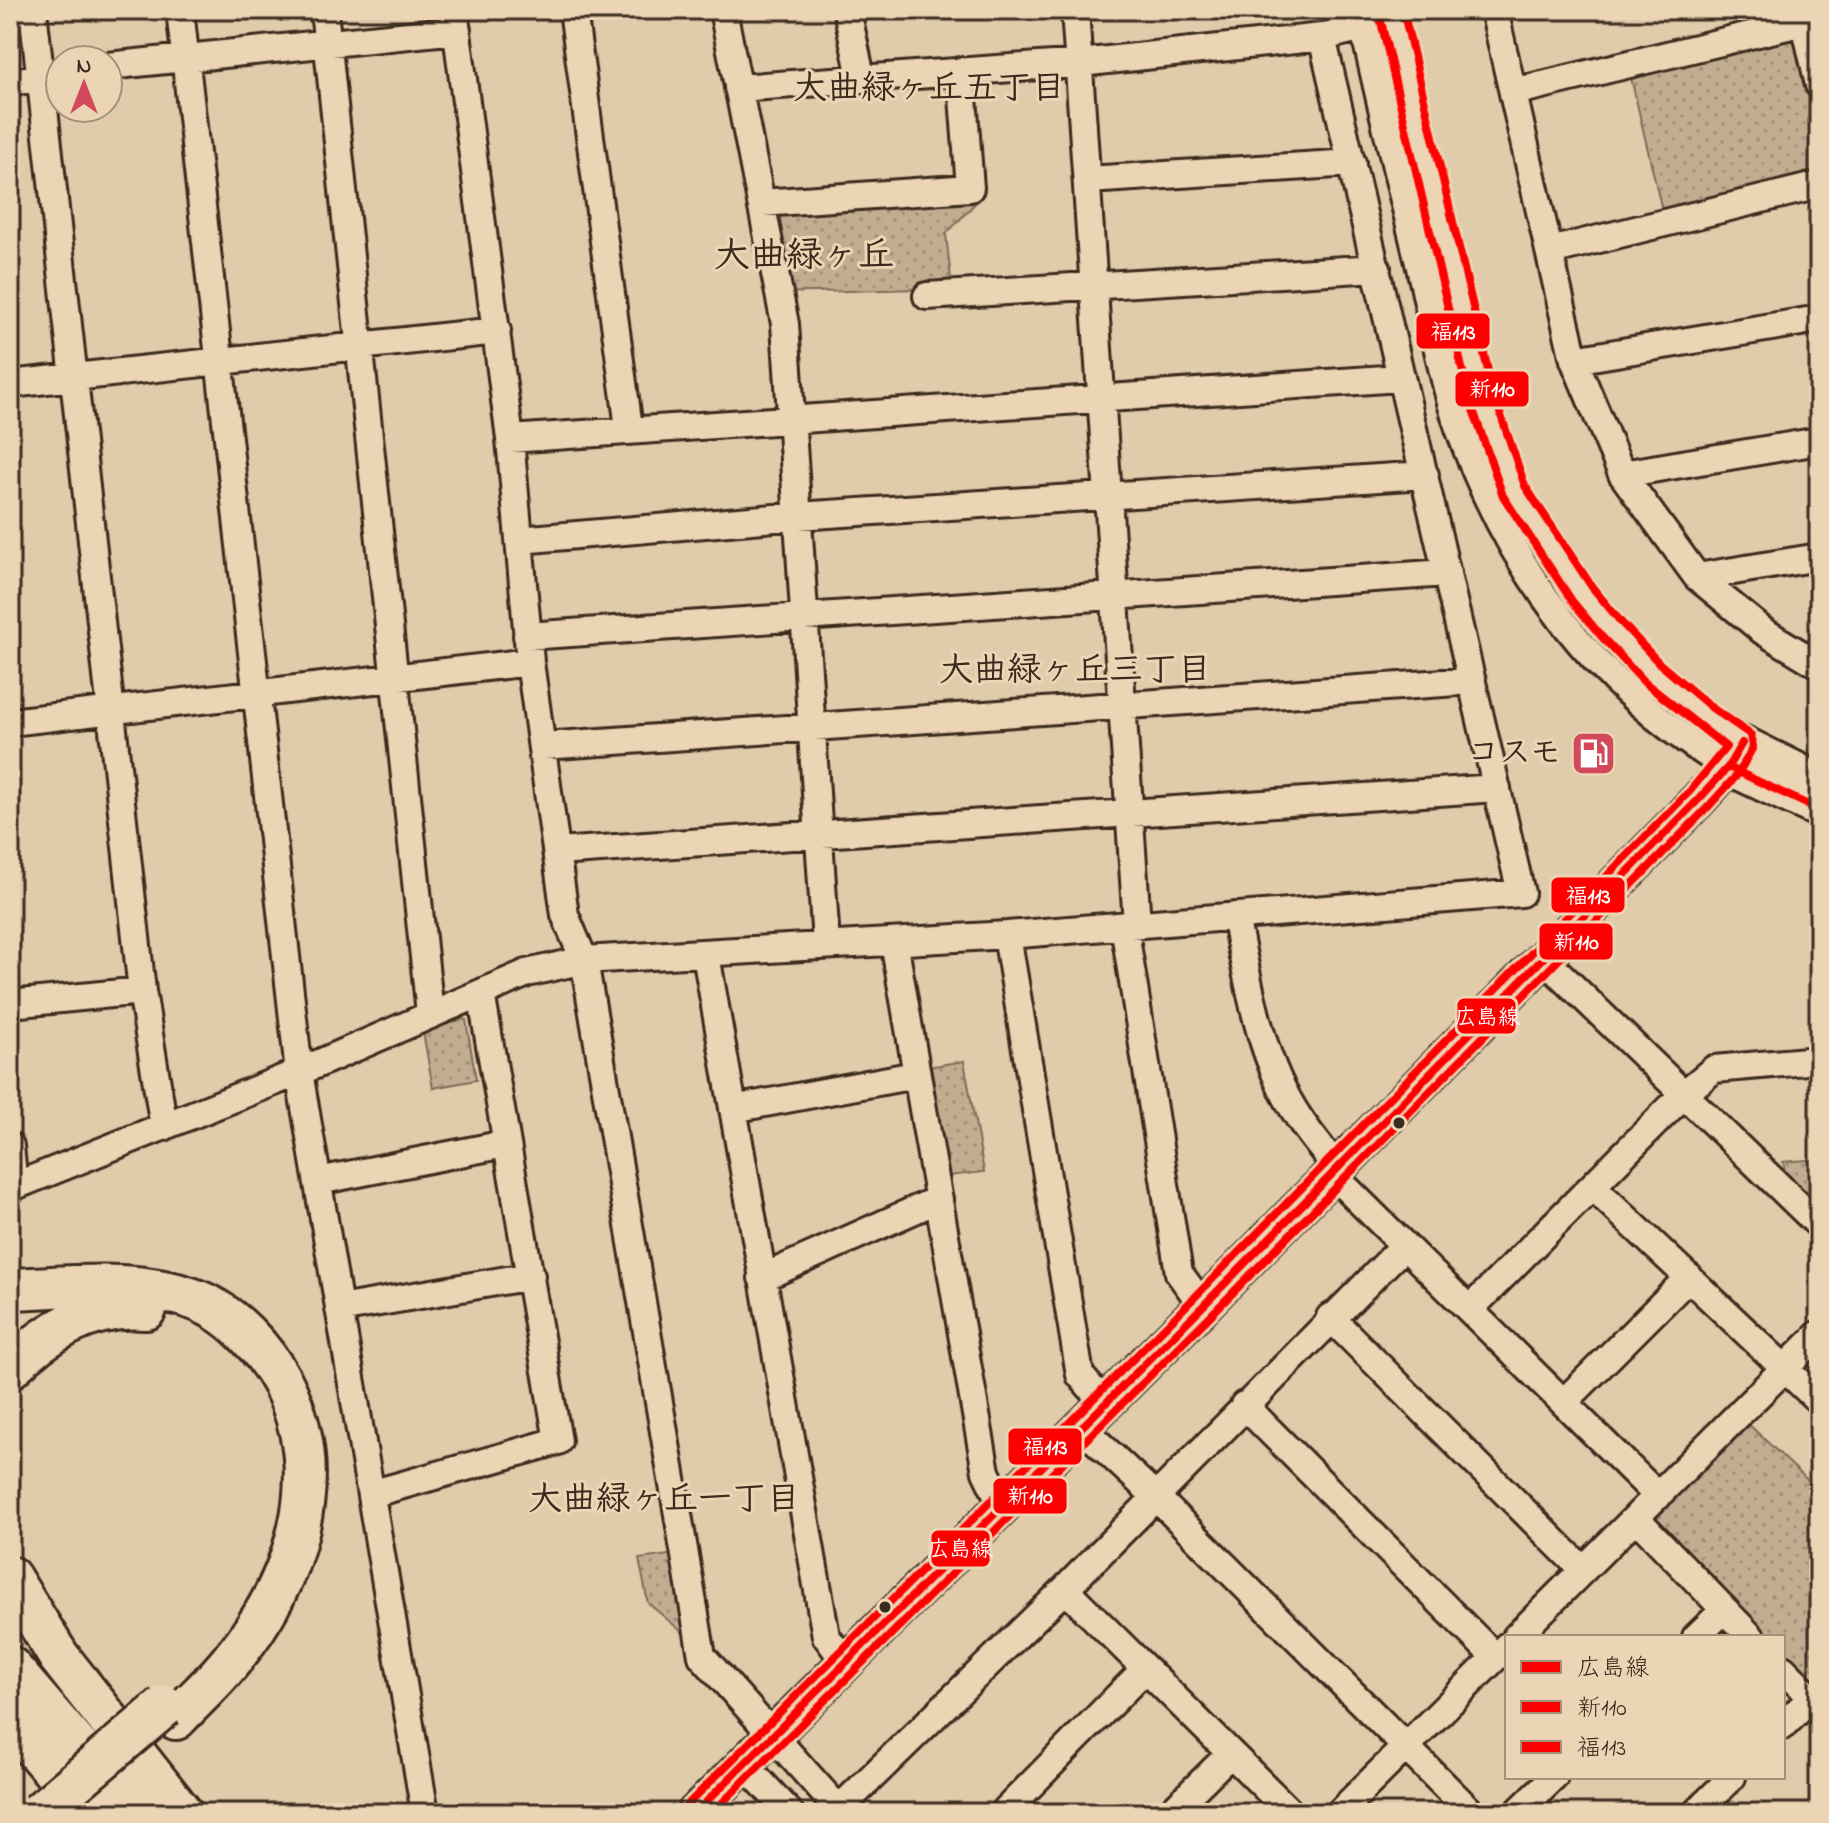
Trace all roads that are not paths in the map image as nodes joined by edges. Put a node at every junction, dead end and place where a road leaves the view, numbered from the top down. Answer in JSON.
{"nodes":[{"id":1,"x":33,"y":10,"type":"edge"},
{"id":2,"x":180,"y":10,"type":"edge"},
{"id":3,"x":324,"y":10,"type":"edge"},
{"id":4,"x":573,"y":10,"type":"edge"},
{"id":5,"x":723,"y":10,"type":"edge"},
{"id":6,"x":847,"y":10,"type":"edge"},
{"id":7,"x":1075,"y":10,"type":"edge"},
{"id":8,"x":1391,"y":10,"type":"edge"},
{"id":9,"x":1494,"y":10,"type":"edge"},
{"id":10,"x":1803,"y":16,"type":"edge"},
{"id":11,"x":1361,"y":18,"type":"edge"},
{"id":12,"x":456,"y":20,"type":"edge"},
{"id":13,"x":1322,"y":37,"type":"junction"},
{"id":14,"x":328,"y":43,"type":"junction"},
{"id":15,"x":185,"y":58,"type":"junction"},
{"id":16,"x":44,"y":60,"type":"edge"},
{"id":17,"x":1080,"y":63,"type":"junction"},
{"id":18,"x":124,"y":64,"type":"edge"},
{"id":19,"x":961,"y":71,"type":"junction"},
{"id":20,"x":44,"y":75,"type":"edge"},
{"id":21,"x":861,"y":77,"type":"junction"},
{"id":22,"x":10,"y":81,"type":"edge"},
{"id":23,"x":1819,"y":85,"type":"edge"},
{"id":24,"x":738,"y":88,"type":"junction"},
{"id":25,"x":1513,"y":92,"type":"junction"},
{"id":26,"x":52,"y":124,"type":"edge"},
{"id":27,"x":1352,"y":163,"type":"junction"},
{"id":28,"x":1088,"y":180,"type":"junction"},
{"id":29,"x":1819,"y":185,"type":"edge"},
{"id":30,"x":762,"y":203,"type":"junction"},
{"id":31,"x":1550,"y":251,"type":"junction"},
{"id":32,"x":1377,"y":268,"type":"junction"},
{"id":33,"x":1093,"y":285,"type":"junction"},
{"id":34,"x":927,"y":296,"type":"dead end"},
{"id":35,"x":1819,"y":319,"type":"edge"},
{"id":36,"x":497,"y":331,"type":"junction"},
{"id":37,"x":360,"y":345,"type":"junction"},
{"id":38,"x":1574,"y":360,"type":"junction"},
{"id":39,"x":220,"y":362,"type":"junction"},
{"id":40,"x":75,"y":377,"type":"junction"},
{"id":41,"x":1400,"y":378,"type":"junction"},
{"id":42,"x":10,"y":384,"type":"edge"},
{"id":43,"x":1100,"y":397,"type":"junction"},
{"id":44,"x":792,"y":417,"type":"junction"},
{"id":45,"x":629,"y":428,"type":"junction"},
{"id":46,"x":510,"y":439,"type":"junction"},
{"id":47,"x":1819,"y":441,"type":"edge"},
{"id":48,"x":1622,"y":474,"type":"junction"},
{"id":49,"x":1425,"y":475,"type":"junction"},
{"id":50,"x":1108,"y":497,"type":"junction"},
{"id":51,"x":798,"y":516,"type":"junction"},
{"id":52,"x":519,"y":540,"type":"junction"},
{"id":53,"x":1819,"y":557,"type":"edge"},
{"id":54,"x":1447,"y":573,"type":"junction"},
{"id":55,"x":1697,"y":577,"type":"junction"},
{"id":56,"x":1114,"y":594,"type":"junction"},
{"id":57,"x":805,"y":616,"type":"junction"},
{"id":58,"x":529,"y":649,"type":"junction"},
{"id":59,"x":1819,"y":665,"type":"edge"},
{"id":60,"x":395,"y":678,"type":"junction"},
{"id":61,"x":1472,"y":681,"type":"junction"},
{"id":62,"x":257,"y":694,"type":"junction"},
{"id":63,"x":1122,"y":705,"type":"junction"},
{"id":64,"x":112,"y":710,"type":"junction"},
{"id":65,"x":10,"y":722,"type":"edge"},
{"id":66,"x":813,"y":727,"type":"junction"},
{"id":67,"x":543,"y":746,"type":"junction"},
{"id":68,"x":1735,"y":755,"type":"junction"},
{"id":69,"x":1819,"y":781,"type":"edge"},
{"id":70,"x":1497,"y":788,"type":"junction"},
{"id":71,"x":1819,"y":810,"type":"edge"},
{"id":72,"x":1128,"y":813,"type":"junction"},
{"id":73,"x":820,"y":833,"type":"junction"},
{"id":74,"x":557,"y":852,"type":"junction"},
{"id":75,"x":1235,"y":916,"type":"junction"},
{"id":76,"x":1130,"y":924,"type":"junction"},
{"id":77,"x":1007,"y":935,"type":"junction"},
{"id":78,"x":894,"y":942,"type":"junction"},
{"id":79,"x":826,"y":944,"type":"junction"},
{"id":80,"x":706,"y":955,"type":"junction"},
{"id":81,"x":1542,"y":957,"type":"junction"},
{"id":82,"x":584,"y":960,"type":"junction"},
{"id":83,"x":142,"y":991,"type":"junction"},
{"id":84,"x":481,"y":993,"type":"junction"},
{"id":85,"x":10,"y":1004,"type":"edge"},
{"id":86,"x":430,"y":1014,"type":"junction"},
{"id":87,"x":1819,"y":1060,"type":"edge"},
{"id":88,"x":299,"y":1072,"type":"junction"},
{"id":89,"x":915,"y":1075,"type":"junction"},
{"id":90,"x":1685,"y":1093,"type":"junction"},
{"id":91,"x":733,"y":1109,"type":"junction"},
{"id":92,"x":164,"y":1127,"type":"junction"},
{"id":93,"x":505,"y":1144,"type":"junction"},
{"id":94,"x":10,"y":1146,"type":"edge"},
{"id":95,"x":1334,"y":1170,"type":"junction"},
{"id":96,"x":318,"y":1181,"type":"junction"},
{"id":97,"x":1593,"y":1187,"type":"junction"},
{"id":98,"x":12,"y":1188,"type":"edge"},
{"id":99,"x":939,"y":1199,"type":"junction"},
{"id":100,"x":1819,"y":1225,"type":"edge"},
{"id":101,"x":1404,"y":1246,"type":"junction"},
{"id":102,"x":531,"y":1276,"type":"junction"},
{"id":103,"x":1689,"y":1277,"type":"junction"},
{"id":104,"x":762,"y":1278,"type":"junction"},
{"id":105,"x":10,"y":1289,"type":"edge"},
{"id":106,"x":1203,"y":1306,"type":"junction"},
{"id":107,"x":339,"y":1309,"type":"junction"},
{"id":108,"x":1470,"y":1309,"type":"junction"},
{"id":109,"x":1330,"y":1317,"type":"junction"},
{"id":110,"x":1819,"y":1334,"type":"edge"},
{"id":111,"x":10,"y":1368,"type":"edge"},
{"id":112,"x":1785,"y":1368,"type":"junction"},
{"id":113,"x":1819,"y":1401,"type":"edge"},
{"id":114,"x":1564,"y":1402,"type":"junction"},
{"id":115,"x":1244,"y":1405,"type":"junction"},
{"id":116,"x":1092,"y":1415,"type":"junction"},
{"id":117,"x":371,"y":1494,"type":"junction"},
{"id":118,"x":1154,"y":1495,"type":"junction"},
{"id":119,"x":1658,"y":1496,"type":"junction"},
{"id":120,"x":1003,"y":1507,"type":"junction"},
{"id":121,"x":1636,"y":1518,"type":"junction"},
{"id":122,"x":1583,"y":1570,"type":"junction"},
{"id":123,"x":10,"y":1577,"type":"edge"},
{"id":124,"x":1065,"y":1589,"type":"junction"},
{"id":125,"x":1724,"y":1610,"type":"junction"},
{"id":126,"x":1518,"y":1635,"type":"edge"},
{"id":127,"x":1698,"y":1635,"type":"edge"},
{"id":128,"x":1749,"y":1635,"type":"edge"},
{"id":129,"x":1501,"y":1652,"type":"edge"},
{"id":130,"x":846,"y":1663,"type":"junction"},
{"id":131,"x":10,"y":1667,"type":"edge"},
{"id":132,"x":1144,"y":1670,"type":"junction"},
{"id":133,"x":1785,"y":1671,"type":"edge"},
{"id":134,"x":1815,"y":1701,"type":"edge"},
{"id":135,"x":170,"y":1712,"type":"junction"},
{"id":136,"x":10,"y":1721,"type":"edge"},
{"id":137,"x":1785,"y":1724,"type":"edge"},
{"id":138,"x":772,"y":1737,"type":"junction"},
{"id":139,"x":1404,"y":1747,"type":"junction"},
{"id":140,"x":1230,"y":1754,"type":"junction"},
{"id":141,"x":744,"y":1764,"type":"junction"},
{"id":142,"x":1552,"y":1779,"type":"edge"},
{"id":143,"x":1730,"y":1779,"type":"edge"},
{"id":144,"x":705,"y":1810,"type":"edge"},
{"id":145,"x":841,"y":1811,"type":"edge"},
{"id":146,"x":39,"y":1813,"type":"edge"},
{"id":147,"x":69,"y":1813,"type":"edge"},
{"id":148,"x":90,"y":1813,"type":"edge"},
{"id":149,"x":135,"y":1813,"type":"edge"},
{"id":150,"x":182,"y":1813,"type":"edge"},
{"id":151,"x":425,"y":1813,"type":"edge"},
{"id":152,"x":790,"y":1813,"type":"edge"},
{"id":153,"x":1003,"y":1813,"type":"edge"},
{"id":154,"x":1170,"y":1813,"type":"edge"},
{"id":155,"x":1291,"y":1813,"type":"edge"},
{"id":156,"x":1339,"y":1813,"type":"edge"},
{"id":157,"x":1472,"y":1813,"type":"edge"},
{"id":158,"x":1517,"y":1813,"type":"edge"},
{"id":159,"x":1696,"y":1813,"type":"edge"}],
"edges":[{"from":1,"to":16,"type":"street"},
{"from":2,"to":15,"type":"street"},
{"from":3,"to":14,"type":"street"},
{"from":4,"to":45,"type":"street"},
{"from":5,"to":24,"type":"street"},
{"from":6,"to":21,"type":"street"},
{"from":7,"to":17,"type":"street"},
{"from":8,"to":68,"type":"street"},
{"from":9,"to":25,"type":"street"},
{"from":10,"to":23,"type":"street"},
{"from":10,"to":25,"type":"street"},
{"from":11,"to":13,"type":"street"},
{"from":11,"to":68,"type":"street"},
{"from":12,"to":14,"type":"street"},
{"from":12,"to":36,"type":"street"},
{"from":13,"to":17,"type":"street"},
{"from":13,"to":27,"type":"street"},
{"from":14,"to":15,"type":"street"},
{"from":14,"to":37,"type":"street"},
{"from":15,"to":18,"type":"street"},
{"from":15,"to":39,"type":"street"},
{"from":17,"to":19,"type":"street"},
{"from":17,"to":28,"type":"street"},
{"from":19,"to":21,"type":"street"},
{"from":19,"to":30,"type":"street"},
{"from":20,"to":22,"type":"street"},
{"from":21,"to":24,"type":"street"},
{"from":24,"to":30,"type":"street"},
{"from":25,"to":31,"type":"street"},
{"from":26,"to":40,"type":"street"},
{"from":27,"to":28,"type":"street"},
{"from":27,"to":32,"type":"street"},
{"from":28,"to":33,"type":"street"},
{"from":29,"to":31,"type":"street"},
{"from":30,"to":44,"type":"street"},
{"from":31,"to":38,"type":"street"},
{"from":32,"to":33,"type":"street"},
{"from":32,"to":41,"type":"street"},
{"from":33,"to":34,"type":"street"},
{"from":33,"to":43,"type":"street"},
{"from":35,"to":38,"type":"street"},
{"from":36,"to":37,"type":"street"},
{"from":36,"to":46,"type":"street"},
{"from":37,"to":39,"type":"street"},
{"from":37,"to":60,"type":"street"},
{"from":38,"to":48,"type":"street"},
{"from":39,"to":40,"type":"street"},
{"from":39,"to":62,"type":"street"},
{"from":40,"to":42,"type":"street"},
{"from":40,"to":64,"type":"street"},
{"from":41,"to":43,"type":"street"},
{"from":41,"to":49,"type":"street"},
{"from":43,"to":44,"type":"street"},
{"from":43,"to":50,"type":"street"},
{"from":44,"to":45,"type":"street"},
{"from":44,"to":51,"type":"street"},
{"from":45,"to":46,"type":"street"},
{"from":46,"to":52,"type":"street"},
{"from":47,"to":48,"type":"street"},
{"from":48,"to":55,"type":"street"},
{"from":49,"to":50,"type":"street"},
{"from":49,"to":54,"type":"street"},
{"from":50,"to":51,"type":"street"},
{"from":50,"to":56,"type":"street"},
{"from":51,"to":52,"type":"street"},
{"from":51,"to":57,"type":"street"},
{"from":52,"to":58,"type":"street"},
{"from":53,"to":55,"type":"street"},
{"from":54,"to":56,"type":"street"},
{"from":54,"to":61,"type":"street"},
{"from":55,"to":59,"type":"street"},
{"from":56,"to":57,"type":"street"},
{"from":56,"to":63,"type":"street"},
{"from":57,"to":58,"type":"street"},
{"from":57,"to":66,"type":"street"},
{"from":58,"to":60,"type":"street"},
{"from":58,"to":67,"type":"street"},
{"from":60,"to":62,"type":"street"},
{"from":60,"to":86,"type":"street"},
{"from":61,"to":63,"type":"street"},
{"from":61,"to":70,"type":"street"},
{"from":62,"to":64,"type":"street"},
{"from":62,"to":88,"type":"street"},
{"from":63,"to":66,"type":"street"},
{"from":63,"to":72,"type":"street"},
{"from":64,"to":65,"type":"street"},
{"from":64,"to":83,"type":"street"},
{"from":66,"to":67,"type":"street"},
{"from":66,"to":73,"type":"street"},
{"from":67,"to":74,"type":"street"},
{"from":68,"to":69,"type":"main road"},
{"from":68,"to":71,"type":"main road"},
{"from":68,"to":81,"type":"main road"},
{"from":70,"to":72,"type":"street"},
{"from":70,"to":75,"type":"street"},
{"from":72,"to":73,"type":"street"},
{"from":72,"to":76,"type":"street"},
{"from":73,"to":74,"type":"street"},
{"from":73,"to":79,"type":"street"},
{"from":74,"to":82,"type":"street"},
{"from":75,"to":76,"type":"street"},
{"from":75,"to":95,"type":"street"},
{"from":76,"to":77,"type":"street"},
{"from":76,"to":106,"type":"street"},
{"from":77,"to":78,"type":"street"},
{"from":77,"to":116,"type":"street"},
{"from":78,"to":79,"type":"street"},
{"from":78,"to":89,"type":"street"},
{"from":79,"to":80,"type":"street"},
{"from":80,"to":82,"type":"street"},
{"from":80,"to":91,"type":"street"},
{"from":81,"to":90,"type":"street"},
{"from":81,"to":95,"type":"main road"},
{"from":82,"to":84,"type":"street"},
{"from":82,"to":138,"type":"street"},
{"from":83,"to":85,"type":"street"},
{"from":83,"to":92,"type":"street"},
{"from":84,"to":86,"type":"street"},
{"from":84,"to":93,"type":"street"},
{"from":86,"to":88,"type":"street"},
{"from":87,"to":90,"type":"street"},
{"from":88,"to":92,"type":"street"},
{"from":88,"to":96,"type":"street"},
{"from":89,"to":91,"type":"street"},
{"from":89,"to":99,"type":"street"},
{"from":90,"to":97,"type":"street"},
{"from":90,"to":100,"type":"street"},
{"from":91,"to":104,"type":"street"},
{"from":92,"to":98,"type":"street"},
{"from":93,"to":96,"type":"street"},
{"from":93,"to":102,"type":"street"},
{"from":94,"to":98,"type":"street"},
{"from":95,"to":101,"type":"street"},
{"from":95,"to":106,"type":"main road"},
{"from":96,"to":107,"type":"street"},
{"from":97,"to":103,"type":"street"},
{"from":97,"to":108,"type":"street"},
{"from":99,"to":104,"type":"street"},
{"from":99,"to":120,"type":"street"},
{"from":101,"to":108,"type":"street"},
{"from":101,"to":109,"type":"street"},
{"from":102,"to":107,"type":"street"},
{"from":102,"to":117,"type":"street"},
{"from":103,"to":112,"type":"street"},
{"from":103,"to":114,"type":"street"},
{"from":104,"to":130,"type":"street"},
{"from":105,"to":135,"type":"highway"},
{"from":106,"to":116,"type":"main road"},
{"from":107,"to":117,"type":"street"},
{"from":108,"to":114,"type":"street"},
{"from":109,"to":115,"type":"street"},
{"from":109,"to":122,"type":"street"},
{"from":110,"to":112,"type":"street"},
{"from":111,"to":135,"type":"highway"},
{"from":112,"to":113,"type":"street"},
{"from":112,"to":119,"type":"street"},
{"from":114,"to":119,"type":"street"},
{"from":115,"to":118,"type":"street"},
{"from":115,"to":129,"type":"street"},
{"from":116,"to":118,"type":"street"},
{"from":116,"to":120,"type":"main road"},
{"from":117,"to":151,"type":"street"},
{"from":118,"to":124,"type":"street"},
{"from":118,"to":139,"type":"street"},
{"from":119,"to":121,"type":"street"},
{"from":120,"to":130,"type":"main road"},
{"from":121,"to":122,"type":"street"},
{"from":121,"to":125,"type":"street"},
{"from":122,"to":126,"type":"street"},
{"from":123,"to":150,"type":"highway"},
{"from":124,"to":132,"type":"street"},
{"from":124,"to":145,"type":"street"},
{"from":125,"to":127,"type":"street"},
{"from":125,"to":128,"type":"street"},
{"from":129,"to":139,"type":"street"},
{"from":130,"to":138,"type":"main road"},
{"from":131,"to":149,"type":"highway"},
{"from":132,"to":140,"type":"street"},
{"from":132,"to":153,"type":"street"},
{"from":133,"to":134,"type":"street"},
{"from":134,"to":137,"type":"street"},
{"from":135,"to":146,"type":"highway","bridge":true},
{"from":135,"to":147,"type":"highway"},
{"from":136,"to":148,"type":"highway"},
{"from":138,"to":141,"type":"main road"},
{"from":138,"to":145,"type":"street"},
{"from":139,"to":156,"type":"street"},
{"from":139,"to":157,"type":"street"},
{"from":140,"to":154,"type":"street"},
{"from":140,"to":155,"type":"street"},
{"from":141,"to":144,"type":"main road"},
{"from":141,"to":152,"type":"street"},
{"from":142,"to":158,"type":"street"},
{"from":143,"to":159,"type":"street"}]}
